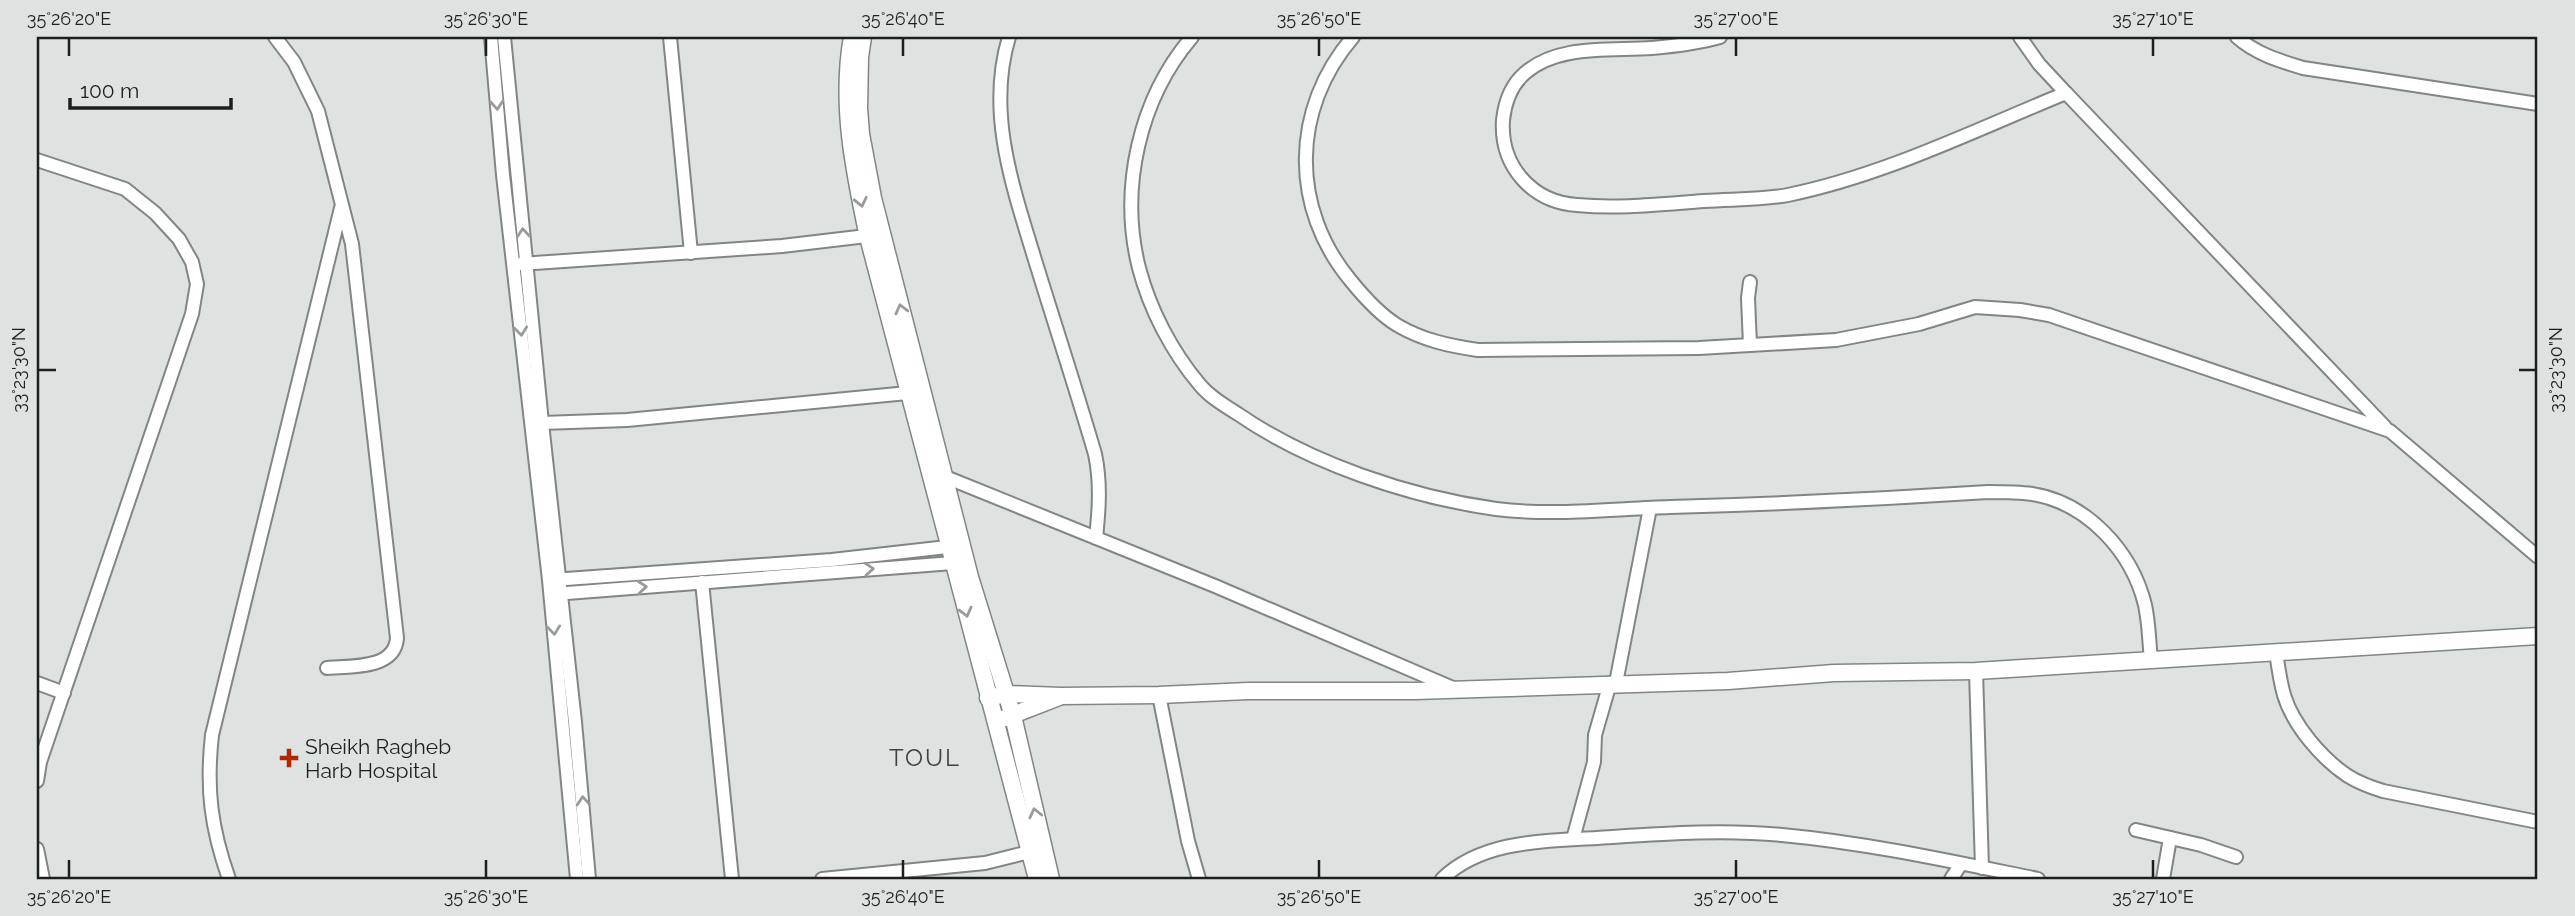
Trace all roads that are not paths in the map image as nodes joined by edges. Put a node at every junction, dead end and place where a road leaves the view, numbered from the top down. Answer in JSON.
{"nodes":[{"id":1,"x":275,"y":37,"type":"edge"},
{"id":2,"x":491,"y":37,"type":"edge"},
{"id":3,"x":504,"y":37,"type":"edge"},
{"id":4,"x":670,"y":37,"type":"edge"},
{"id":5,"x":852,"y":37,"type":"edge"},
{"id":6,"x":863,"y":37,"type":"edge"},
{"id":7,"x":1009,"y":37,"type":"edge"},
{"id":8,"x":1192,"y":37,"type":"edge"},
{"id":9,"x":1353,"y":37,"type":"edge"},
{"id":10,"x":1720,"y":37,"type":"edge"},
{"id":11,"x":2020,"y":37,"type":"edge"},
{"id":12,"x":2238,"y":37,"type":"edge"},
{"id":13,"x":2067,"y":93,"type":"junction"},
{"id":14,"x":2538,"y":104,"type":"edge"},
{"id":15,"x":37,"y":160,"type":"edge"},
{"id":16,"x":341,"y":208,"type":"junction"},
{"id":17,"x":875,"y":235,"type":"junction"},
{"id":18,"x":691,"y":253,"type":"junction"},
{"id":19,"x":520,"y":265,"type":"junction"},
{"id":20,"x":1750,"y":282,"type":"dead end"},
{"id":21,"x":1750,"y":345,"type":"junction"},
{"id":22,"x":915,"y":393,"type":"junction"},
{"id":23,"x":542,"y":423,"type":"junction"},
{"id":24,"x":2390,"y":431,"type":"junction"},
{"id":25,"x":943,"y":476,"type":"junction"},
{"id":26,"x":1650,"y":508,"type":"junction"},
{"id":27,"x":1096,"y":538,"type":"junction"},
{"id":28,"x":954,"y":552,"type":"junction"},
{"id":29,"x":2538,"y":557,"type":"edge"},
{"id":30,"x":748,"y":572,"type":"junction"},
{"id":31,"x":554,"y":580,"type":"junction"},
{"id":32,"x":702,"y":582,"type":"junction"},
{"id":33,"x":556,"y":594,"type":"junction"},
{"id":34,"x":2538,"y":636,"type":"edge"},
{"id":35,"x":2276,"y":652,"type":"junction"},
{"id":36,"x":2151,"y":659,"type":"junction"},
{"id":37,"x":327,"y":667,"type":"dead end"},
{"id":38,"x":1976,"y":671,"type":"junction"},
{"id":39,"x":37,"y":683,"type":"edge"},
{"id":40,"x":1613,"y":683,"type":"junction"},
{"id":41,"x":1457,"y":690,"type":"junction"},
{"id":42,"x":64,"y":693,"type":"junction"},
{"id":43,"x":1007,"y":694,"type":"junction"},
{"id":44,"x":1159,"y":695,"type":"junction"},
{"id":45,"x":1061,"y":696,"type":"junction"},
{"id":46,"x":988,"y":698,"type":"junction"},
{"id":47,"x":1013,"y":716,"type":"junction"},
{"id":48,"x":994,"y":722,"type":"junction"},
{"id":49,"x":37,"y":781,"type":"edge"},
{"id":50,"x":2538,"y":822,"type":"edge"},
{"id":51,"x":2136,"y":830,"type":"dead end"},
{"id":52,"x":2170,"y":838,"type":"junction"},
{"id":53,"x":1573,"y":839,"type":"junction"},
{"id":54,"x":37,"y":849,"type":"edge"},
{"id":55,"x":1037,"y":850,"type":"junction"},
{"id":56,"x":2236,"y":857,"type":"dead end"},
{"id":57,"x":1961,"y":864,"type":"junction"},
{"id":58,"x":1982,"y":868,"type":"junction"},
{"id":59,"x":941,"y":874,"type":"edge"},
{"id":60,"x":43,"y":879,"type":"edge"},
{"id":61,"x":229,"y":879,"type":"edge"},
{"id":62,"x":577,"y":879,"type":"edge"},
{"id":63,"x":589,"y":879,"type":"edge"},
{"id":64,"x":732,"y":879,"type":"edge"},
{"id":65,"x":822,"y":879,"type":"edge"},
{"id":66,"x":1037,"y":879,"type":"edge"},
{"id":67,"x":1051,"y":879,"type":"edge"},
{"id":68,"x":1199,"y":879,"type":"edge"},
{"id":69,"x":1442,"y":879,"type":"edge"},
{"id":70,"x":1951,"y":879,"type":"edge"},
{"id":71,"x":2038,"y":879,"type":"edge"},
{"id":72,"x":2162,"y":879,"type":"edge"}],
"edges":[{"from":1,"to":16,"type":"street"},
{"from":2,"to":19,"type":"street","one_way":true},
{"from":19,"to":3,"type":"street","one_way":true},
{"from":4,"to":18,"type":"street"},
{"from":5,"to":17,"type":"street","one_way":true},
{"from":6,"to":17,"type":"street"},
{"from":7,"to":27,"type":"street"},
{"from":8,"to":26,"type":"street"},
{"from":9,"to":21,"type":"street"},
{"from":10,"to":13,"type":"street"},
{"from":11,"to":13,"type":"street"},
{"from":12,"to":14,"type":"street"},
{"from":13,"to":24,"type":"street"},
{"from":15,"to":42,"type":"street"},
{"from":16,"to":37,"type":"street"},
{"from":16,"to":61,"type":"street"},
{"from":17,"to":18,"type":"street"},
{"from":17,"to":22,"type":"street"},
{"from":18,"to":19,"type":"street"},
{"from":19,"to":23,"type":"street"},
{"from":19,"to":31,"type":"street","one_way":true},
{"from":20,"to":21,"type":"street"},
{"from":21,"to":24,"type":"street"},
{"from":22,"to":23,"type":"street"},
{"from":22,"to":25,"type":"street"},
{"from":22,"to":28,"type":"street"},
{"from":23,"to":31,"type":"street"},
{"from":24,"to":29,"type":"street"},
{"from":25,"to":27,"type":"street"},
{"from":25,"to":28,"type":"street"},
{"from":26,"to":36,"type":"street"},
{"from":26,"to":40,"type":"street"},
{"from":27,"to":41,"type":"street"},
{"from":28,"to":30,"type":"street"},
{"from":28,"to":43,"type":"street"},
{"from":28,"to":46,"type":"street","one_way":true},
{"from":30,"to":31,"type":"street"},
{"from":30,"to":32,"type":"street"},
{"from":31,"to":33,"type":"street"},
{"from":33,"to":32,"type":"street","one_way":true},
{"from":32,"to":64,"type":"street"},
{"from":33,"to":62,"type":"street","one_way":true},
{"from":63,"to":33,"type":"street","one_way":true},
{"from":34,"to":35,"type":"street"},
{"from":35,"to":36,"type":"street"},
{"from":35,"to":50,"type":"street"},
{"from":36,"to":38,"type":"street"},
{"from":38,"to":40,"type":"street"},
{"from":38,"to":58,"type":"street"},
{"from":39,"to":42,"type":"street"},
{"from":40,"to":41,"type":"street"},
{"from":40,"to":53,"type":"street"},
{"from":41,"to":44,"type":"street"},
{"from":42,"to":49,"type":"street"},
{"from":43,"to":45,"type":"street"},
{"from":43,"to":46,"type":"street"},
{"from":43,"to":47,"type":"street"},
{"from":44,"to":45,"type":"street"},
{"from":44,"to":68,"type":"street"},
{"from":45,"to":47,"type":"street"},
{"from":46,"to":48,"type":"street"},
{"from":47,"to":48,"type":"street"},
{"from":55,"to":47,"type":"street","one_way":true},
{"from":48,"to":55,"type":"street"},
{"from":51,"to":52,"type":"street"},
{"from":52,"to":56,"type":"street"},
{"from":52,"to":72,"type":"street"},
{"from":53,"to":57,"type":"street"},
{"from":53,"to":69,"type":"street"},
{"from":54,"to":60,"type":"street"},
{"from":55,"to":59,"type":"street"},
{"from":55,"to":66,"type":"street"},
{"from":55,"to":67,"type":"street"},
{"from":57,"to":58,"type":"street"},
{"from":57,"to":70,"type":"street"},
{"from":58,"to":71,"type":"street"},
{"from":59,"to":65,"type":"street"}]}
